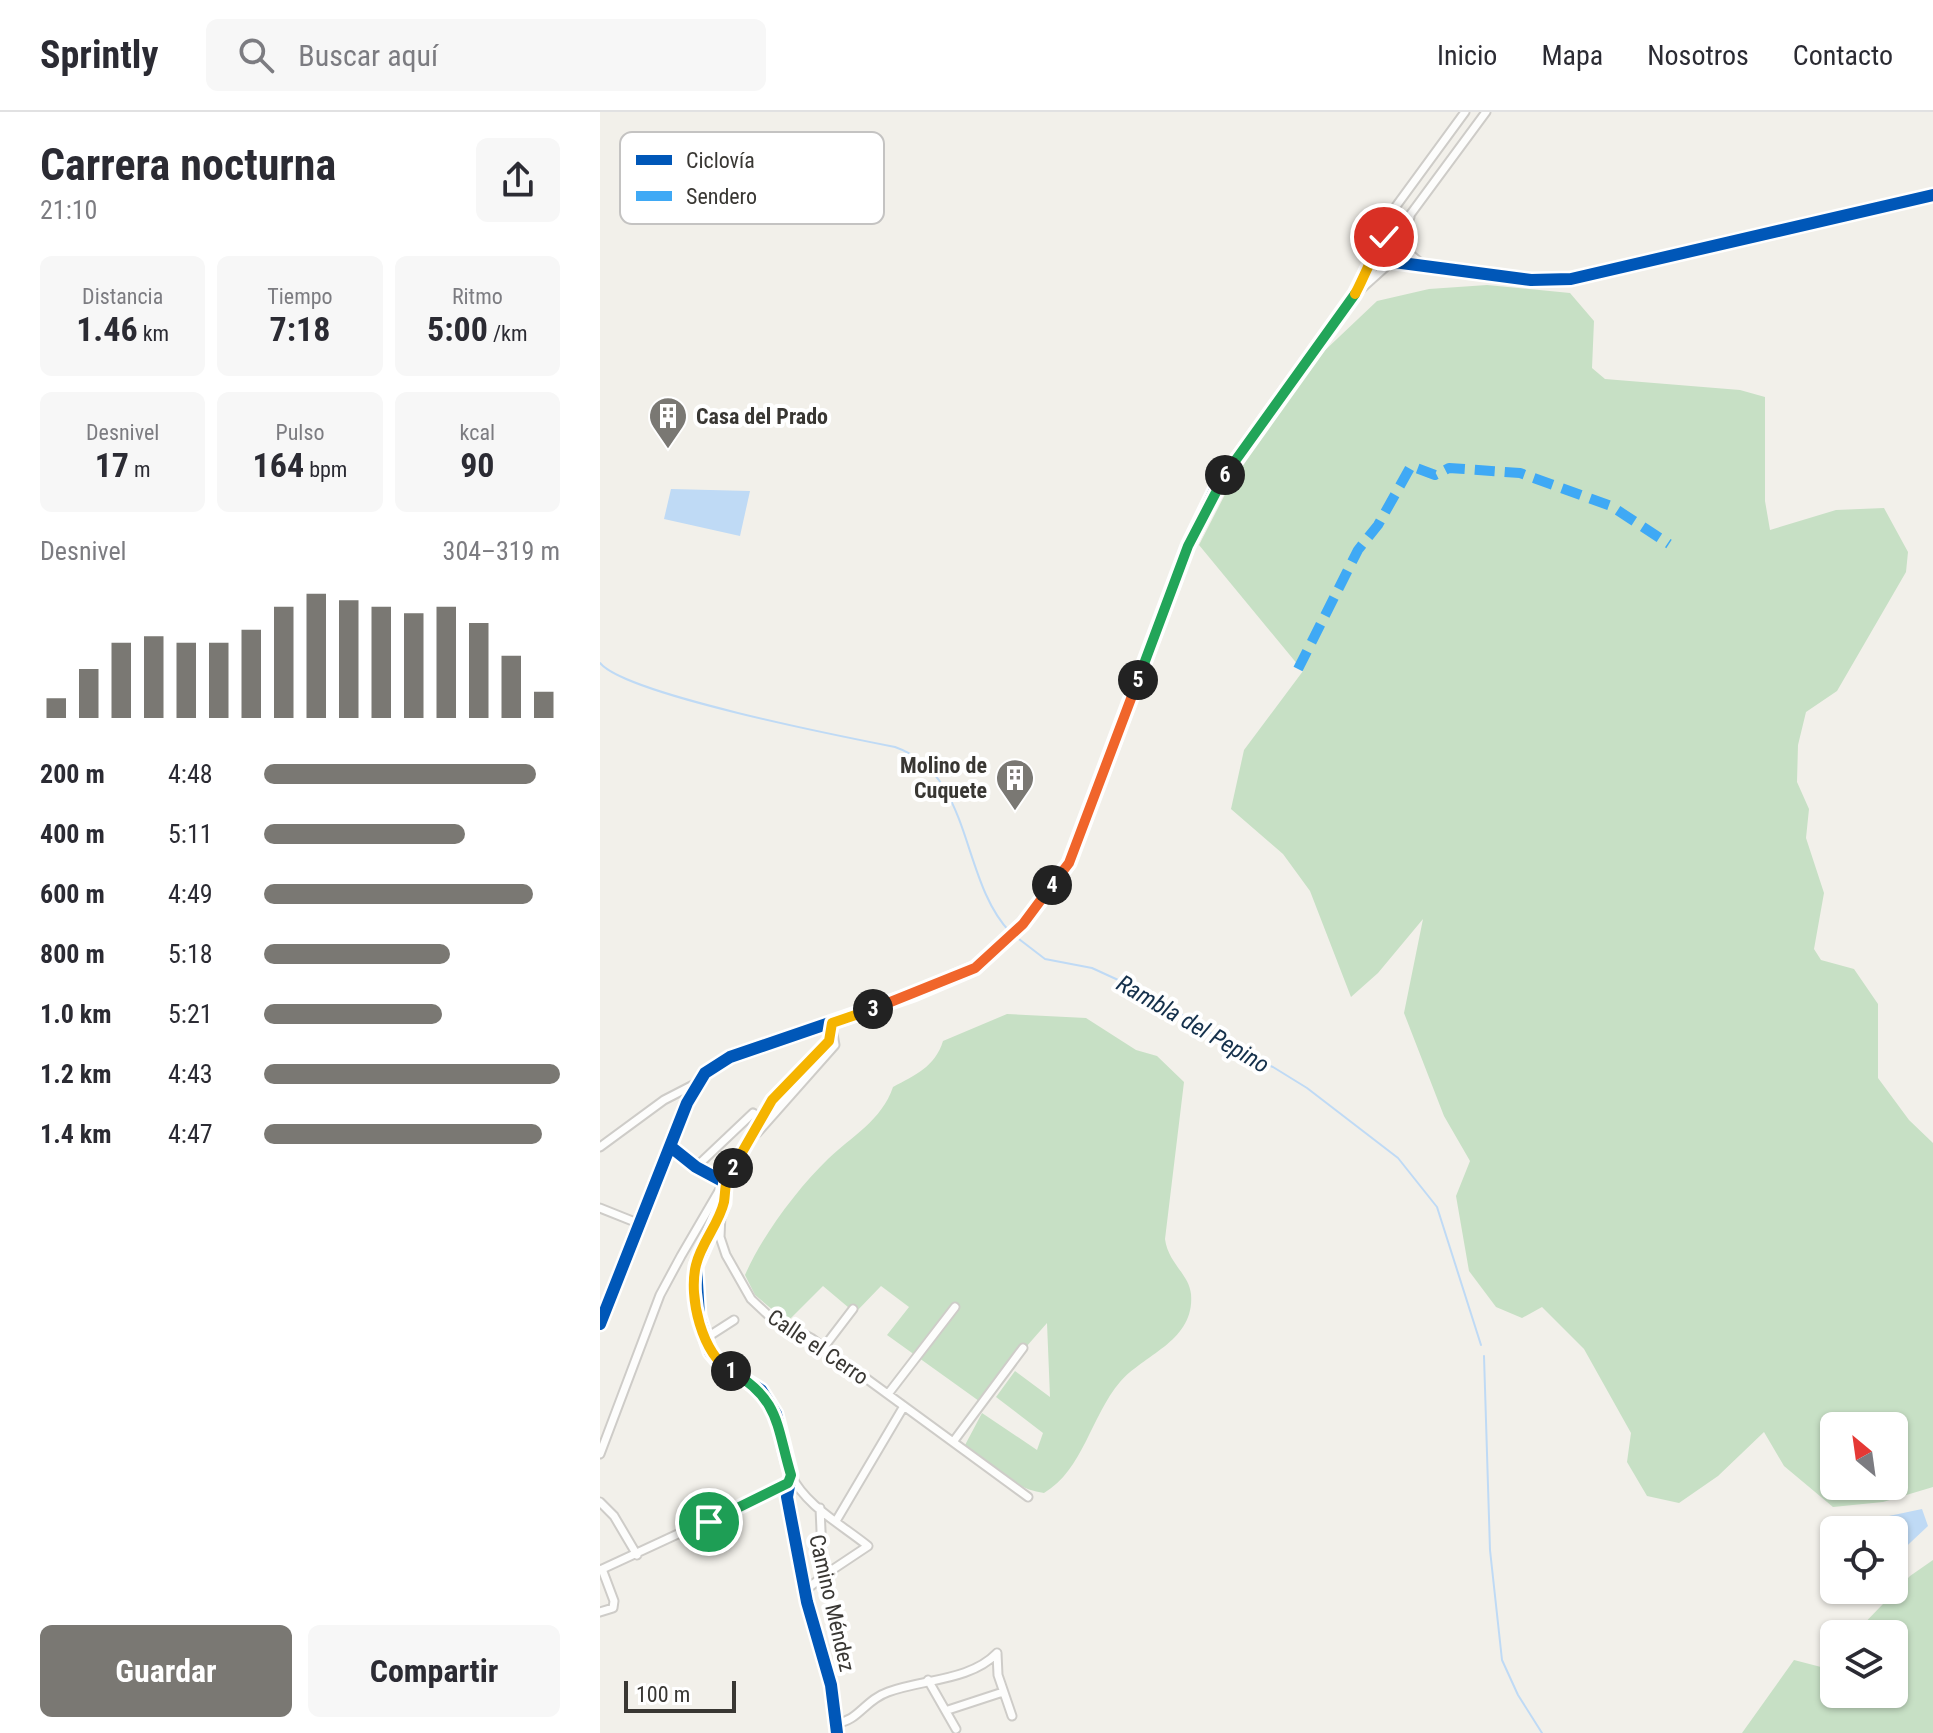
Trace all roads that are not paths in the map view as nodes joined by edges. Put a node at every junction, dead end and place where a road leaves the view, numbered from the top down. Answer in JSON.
{"nodes":[{"id":1,"x":1465,"y":112,"type":"edge"},
{"id":2,"x":1486,"y":112,"type":"edge"},
{"id":3,"x":1933,"y":195,"type":"edge"},
{"id":4,"x":1410,"y":215,"type":"junction"},
{"id":5,"x":1385,"y":237,"type":"junction"},
{"id":6,"x":1401,"y":246,"type":"junction"},
{"id":7,"x":1375,"y":254,"type":"junction"},
{"id":8,"x":1392,"y":263,"type":"junction"},
{"id":9,"x":1421,"y":264,"type":"junction"},
{"id":10,"x":1355,"y":294,"type":"junction"},
{"id":11,"x":832,"y":1023,"type":"junction"},
{"id":12,"x":833,"y":1034,"type":"junction"},
{"id":13,"x":695,"y":1084,"type":"junction"},
{"id":14,"x":761,"y":1118,"type":"junction"},
{"id":15,"x":750,"y":1140,"type":"junction"},
{"id":16,"x":600,"y":1147,"type":"edge"},
{"id":17,"x":671,"y":1147,"type":"junction"},
{"id":18,"x":696,"y":1167,"type":"junction"},
{"id":19,"x":724,"y":1182,"type":"junction"},
{"id":20,"x":600,"y":1208,"type":"edge"},
{"id":21,"x":721,"y":1208,"type":"junction"},
{"id":22,"x":640,"y":1224,"type":"junction"},
{"id":23,"x":955,"y":1307,"type":"dead end"},
{"id":24,"x":853,"y":1309,"type":"dead end"},
{"id":25,"x":734,"y":1320,"type":"dead end"},
{"id":26,"x":600,"y":1324,"type":"edge"},
{"id":27,"x":706,"y":1338,"type":"junction"},
{"id":28,"x":824,"y":1347,"type":"junction"},
{"id":29,"x":1023,"y":1348,"type":"dead end"},
{"id":30,"x":888,"y":1394,"type":"junction"},
{"id":31,"x":904,"y":1406,"type":"junction"},
{"id":32,"x":953,"y":1442,"type":"junction"},
{"id":33,"x":600,"y":1454,"type":"edge"},
{"id":34,"x":789,"y":1479,"type":"junction"},
{"id":35,"x":1028,"y":1497,"type":"dead end"},
{"id":36,"x":600,"y":1502,"type":"edge"},
{"id":37,"x":820,"y":1508,"type":"junction"},
{"id":38,"x":836,"y":1521,"type":"junction"},
{"id":39,"x":637,"y":1555,"type":"junction"},
{"id":40,"x":601,"y":1569,"type":"edge"},
{"id":41,"x":823,"y":1576,"type":"junction"},
{"id":42,"x":805,"y":1591,"type":"junction"},
{"id":43,"x":600,"y":1612,"type":"edge"},
{"id":44,"x":928,"y":1680,"type":"junction"},
{"id":45,"x":1003,"y":1692,"type":"junction"},
{"id":46,"x":948,"y":1710,"type":"junction"},
{"id":47,"x":1012,"y":1716,"type":"dead end"},
{"id":48,"x":956,"y":1729,"type":"dead end"},
{"id":49,"x":837,"y":1733,"type":"edge"},
{"id":50,"x":846,"y":1733,"type":"edge"}],
"edges":[{"from":1,"to":5,"type":"street"},
{"from":2,"to":4,"type":"street"},
{"from":3,"to":9,"type":"street"},
{"from":4,"to":5,"type":"street"},
{"from":4,"to":6,"type":"street"},
{"from":5,"to":6,"type":"street"},
{"from":5,"to":7,"type":"street"},
{"from":6,"to":8,"type":"street"},
{"from":6,"to":9,"type":"street"},
{"from":7,"to":8,"type":"street"},
{"from":7,"to":10,"type":"street"},
{"from":8,"to":9,"type":"street"},
{"from":8,"to":10,"type":"street"},
{"from":10,"to":11,"type":"street"},
{"from":11,"to":12,"type":"street"},
{"from":11,"to":13,"type":"street"},
{"from":12,"to":14,"type":"street"},
{"from":12,"to":15,"type":"street"},
{"from":13,"to":16,"type":"street"},
{"from":13,"to":17,"type":"street"},
{"from":14,"to":15,"type":"street"},
{"from":14,"to":18,"type":"street"},
{"from":15,"to":19,"type":"street"},
{"from":17,"to":18,"type":"street"},
{"from":17,"to":22,"type":"street"},
{"from":18,"to":19,"type":"street"},
{"from":19,"to":21,"type":"street"},
{"from":19,"to":33,"type":"street"},
{"from":20,"to":22,"type":"street"},
{"from":21,"to":27,"type":"street"},
{"from":21,"to":28,"type":"street","name":"Calle el Cerro"},
{"from":22,"to":26,"type":"street"},
{"from":23,"to":30,"type":"street"},
{"from":24,"to":28,"type":"street"},
{"from":25,"to":27,"type":"street","name":"Calle el Cerro"},
{"from":27,"to":34,"type":"street","name":"Camino Méndez"},
{"from":28,"to":30,"type":"street","name":"Calle el Cerro"},
{"from":29,"to":32,"type":"street"},
{"from":30,"to":31,"type":"street","name":"Calle el Cerro"},
{"from":31,"to":32,"type":"street","name":"Calle el Cerro"},
{"from":31,"to":38,"type":"street"},
{"from":32,"to":35,"type":"street","name":"Calle el Cerro"},
{"from":34,"to":37,"type":"street"},
{"from":34,"to":39,"type":"street"},
{"from":34,"to":42,"type":"street","name":"Camino Méndez"},
{"from":36,"to":39,"type":"street"},
{"from":37,"to":38,"type":"street"},
{"from":37,"to":41,"type":"street"},
{"from":38,"to":41,"type":"street"},
{"from":39,"to":40,"type":"street"},
{"from":40,"to":43,"type":"street"},
{"from":41,"to":42,"type":"street"},
{"from":42,"to":49,"type":"street","name":"Camino Méndez"},
{"from":44,"to":45,"type":"street"},
{"from":44,"to":46,"type":"street"},
{"from":44,"to":50,"type":"street"},
{"from":45,"to":46,"type":"street"},
{"from":45,"to":47,"type":"street"},
{"from":46,"to":48,"type":"street"}]}
